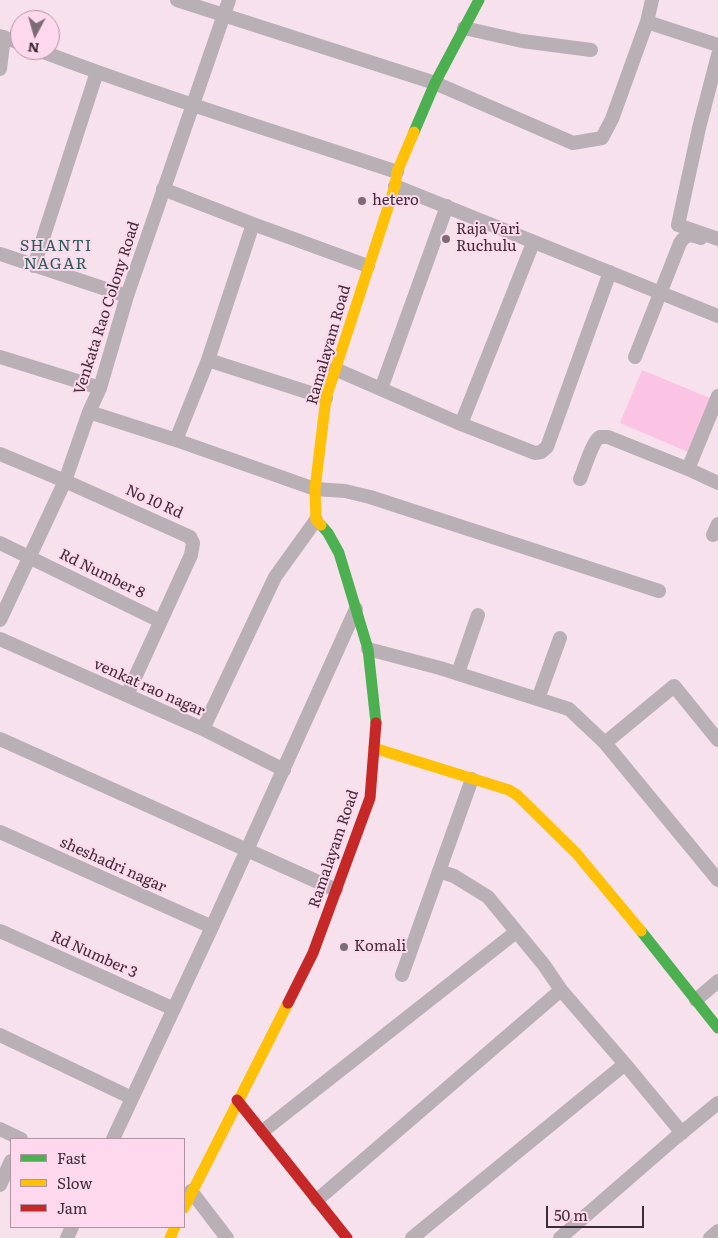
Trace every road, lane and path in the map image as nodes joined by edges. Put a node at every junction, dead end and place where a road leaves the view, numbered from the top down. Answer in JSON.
{"nodes":[{"id":1,"x":177,"y":0,"type":"edge"},
{"id":2,"x":229,"y":0,"type":"edge"},
{"id":3,"x":479,"y":0,"type":"edge"},
{"id":4,"x":652,"y":0,"type":"edge"},
{"id":5,"x":224,"y":16,"type":"junction"},
{"id":6,"x":646,"y":22,"type":"junction"},
{"id":7,"x":464,"y":28,"type":"junction"},
{"id":8,"x":2,"y":36,"type":"edge"},
{"id":9,"x":718,"y":45,"type":"edge"},
{"id":10,"x":591,"y":50,"type":"dead end"},
{"id":11,"x":718,"y":55,"type":"edge"},
{"id":12,"x":60,"y":58,"type":"edge"},
{"id":13,"x":0,"y":70,"type":"edge"},
{"id":14,"x":97,"y":72,"type":"junction"},
{"id":15,"x":435,"y":83,"type":"junction"},
{"id":16,"x":193,"y":105,"type":"junction"},
{"id":17,"x":397,"y":172,"type":"junction"},
{"id":18,"x":395,"y":186,"type":"junction"},
{"id":19,"x":163,"y":189,"type":"junction"},
{"id":20,"x":447,"y":206,"type":"junction"},
{"id":21,"x":253,"y":224,"type":"junction"},
{"id":22,"x":718,"y":239,"type":"edge"},
{"id":23,"x":533,"y":243,"type":"junction"},
{"id":24,"x":718,"y":244,"type":"edge"},
{"id":25,"x":0,"y":254,"type":"edge"},
{"id":26,"x":34,"y":266,"type":"junction"},
{"id":27,"x":368,"y":266,"type":"junction"},
{"id":28,"x":610,"y":272,"type":"junction"},
{"id":29,"x":660,"y":293,"type":"junction"},
{"id":30,"x":127,"y":296,"type":"junction"},
{"id":31,"x":718,"y":316,"type":"edge"},
{"id":32,"x":0,"y":357,"type":"edge"},
{"id":33,"x":635,"y":357,"type":"dead end"},
{"id":34,"x":208,"y":360,"type":"junction"},
{"id":35,"x":335,"y":369,"type":"junction"},
{"id":36,"x":100,"y":388,"type":"junction"},
{"id":37,"x":380,"y":389,"type":"junction"},
{"id":38,"x":718,"y":396,"type":"edge"},
{"id":39,"x":326,"y":398,"type":"junction"},
{"id":40,"x":89,"y":412,"type":"junction"},
{"id":41,"x":461,"y":424,"type":"junction"},
{"id":42,"x":176,"y":440,"type":"junction"},
{"id":43,"x":0,"y":454,"type":"edge"},
{"id":44,"x":688,"y":469,"type":"junction"},
{"id":45,"x":580,"y":479,"type":"dead end"},
{"id":46,"x":65,"y":481,"type":"junction"},
{"id":47,"x":718,"y":483,"type":"edge"},
{"id":48,"x":315,"y":489,"type":"junction"},
{"id":49,"x":316,"y":520,"type":"junction"},
{"id":50,"x":0,"y":543,"type":"edge"},
{"id":51,"x":30,"y":557,"type":"junction"},
{"id":52,"x":659,"y":591,"type":"dead end"},
{"id":53,"x":356,"y":609,"type":"junction"},
{"id":54,"x":478,"y":615,"type":"dead end"},
{"id":55,"x":0,"y":620,"type":"edge"},
{"id":56,"x":160,"y":621,"type":"junction"},
{"id":57,"x":560,"y":638,"type":"dead end"},
{"id":58,"x":0,"y":639,"type":"edge"},
{"id":59,"x":368,"y":649,"type":"junction"},
{"id":60,"x":458,"y":673,"type":"junction"},
{"id":61,"x":127,"y":695,"type":"junction"},
{"id":62,"x":538,"y":699,"type":"junction"},
{"id":63,"x":203,"y":729,"type":"junction"},
{"id":64,"x":0,"y":739,"type":"edge"},
{"id":65,"x":718,"y":740,"type":"edge"},
{"id":66,"x":605,"y":743,"type":"junction"},
{"id":67,"x":374,"y":748,"type":"junction"},
{"id":68,"x":284,"y":770,"type":"junction"},
{"id":69,"x":472,"y":779,"type":"junction"},
{"id":70,"x":0,"y":832,"type":"edge"},
{"id":71,"x":247,"y":850,"type":"junction"},
{"id":72,"x":439,"y":871,"type":"junction"},
{"id":73,"x":718,"y":880,"type":"edge"},
{"id":74,"x":336,"y":890,"type":"junction"},
{"id":75,"x":212,"y":926,"type":"junction"},
{"id":76,"x":0,"y":931,"type":"edge"},
{"id":77,"x":516,"y":932,"type":"junction"},
{"id":78,"x":402,"y":975,"type":"dead end"},
{"id":79,"x":718,"y":981,"type":"edge"},
{"id":80,"x":560,"y":990,"type":"junction"},
{"id":81,"x":696,"y":1000,"type":"junction"},
{"id":82,"x":174,"y":1009,"type":"junction"},
{"id":83,"x":718,"y":1028,"type":"edge"},
{"id":84,"x":0,"y":1035,"type":"edge"},
{"id":85,"x":625,"y":1064,"type":"junction"},
{"id":86,"x":132,"y":1098,"type":"junction"},
{"id":87,"x":238,"y":1100,"type":"junction"},
{"id":88,"x":718,"y":1103,"type":"edge"},
{"id":89,"x":0,"y":1129,"type":"edge"},
{"id":90,"x":263,"y":1131,"type":"junction"},
{"id":91,"x":682,"y":1133,"type":"junction"},
{"id":92,"x":20,"y":1138,"type":"edge"},
{"id":93,"x":113,"y":1138,"type":"edge"},
{"id":94,"x":10,"y":1163,"type":"edge"},
{"id":95,"x":0,"y":1185,"type":"edge"},
{"id":96,"x":192,"y":1191,"type":"junction"},
{"id":97,"x":317,"y":1200,"type":"junction"},
{"id":98,"x":185,"y":1206,"type":"edge"},
{"id":99,"x":718,"y":1231,"type":"edge"},
{"id":100,"x":226,"y":1238,"type":"edge"},
{"id":101,"x":347,"y":1238,"type":"edge"},
{"id":102,"x":412,"y":1238,"type":"edge"},
{"id":103,"x":560,"y":1238,"type":"edge"},
{"id":104,"x":710,"y":1238,"type":"edge"}],
"edges":[{"from":1,"to":5,"type":"street"},
{"from":2,"to":5,"type":"street","name":"Venkata Rao Colony Road"},
{"from":3,"to":7,"type":"street","name":"Ramalayam Road"},
{"from":4,"to":6,"type":"street"},
{"from":5,"to":15,"type":"street"},
{"from":5,"to":16,"type":"street","name":"Venkata Rao Colony Road"},
{"from":6,"to":9,"type":"street"},
{"from":6,"to":15,"type":"street"},
{"from":7,"to":10,"type":"street"},
{"from":7,"to":15,"type":"street","name":"Ramalayam Road"},
{"from":8,"to":13,"type":"street"},
{"from":11,"to":22,"type":"street"},
{"from":12,"to":14,"type":"street"},
{"from":14,"to":16,"type":"street"},
{"from":14,"to":26,"type":"street"},
{"from":15,"to":17,"type":"street","name":"Ramalayam Road"},
{"from":16,"to":17,"type":"street"},
{"from":16,"to":19,"type":"street","name":"Venkata Rao Colony Road"},
{"from":17,"to":18,"type":"street","name":"Ramalayam Road"},
{"from":18,"to":20,"type":"street"},
{"from":18,"to":27,"type":"street","name":"Ramalayam Road"},
{"from":19,"to":21,"type":"street"},
{"from":19,"to":30,"type":"street","name":"Venkata Rao Colony Road"},
{"from":20,"to":23,"type":"street"},
{"from":20,"to":37,"type":"street"},
{"from":21,"to":27,"type":"street"},
{"from":21,"to":34,"type":"street"},
{"from":23,"to":28,"type":"street"},
{"from":23,"to":41,"type":"street"},
{"from":24,"to":29,"type":"street"},
{"from":25,"to":26,"type":"street"},
{"from":26,"to":30,"type":"street"},
{"from":27,"to":35,"type":"street","name":"Ramalayam Road"},
{"from":28,"to":29,"type":"street"},
{"from":28,"to":41,"type":"street"},
{"from":29,"to":31,"type":"street"},
{"from":29,"to":33,"type":"street"},
{"from":30,"to":36,"type":"street","name":"Venkata Rao Colony Road"},
{"from":32,"to":36,"type":"street"},
{"from":34,"to":39,"type":"street"},
{"from":34,"to":42,"type":"street"},
{"from":35,"to":37,"type":"street"},
{"from":35,"to":39,"type":"street","name":"Ramalayam Road"},
{"from":36,"to":40,"type":"street","name":"Venkata Rao Colony Road"},
{"from":37,"to":41,"type":"street"},
{"from":38,"to":44,"type":"street"},
{"from":39,"to":48,"type":"street","name":"Ramalayam Road"},
{"from":40,"to":42,"type":"street"},
{"from":40,"to":46,"type":"street","name":"Venkata Rao Colony Road"},
{"from":42,"to":48,"type":"street"},
{"from":43,"to":46,"type":"street","name":"No 10 Rd"},
{"from":44,"to":45,"type":"street"},
{"from":44,"to":47,"type":"street"},
{"from":46,"to":51,"type":"street","name":"Venkata Rao Colony Road"},
{"from":46,"to":56,"type":"street","name":"No 10 Rd"},
{"from":48,"to":49,"type":"street","name":"Ramalayam Road"},
{"from":48,"to":52,"type":"street"},
{"from":49,"to":53,"type":"street","name":"Ramalayam Road"},
{"from":49,"to":63,"type":"street"},
{"from":50,"to":51,"type":"street","name":"Rd Number 8"},
{"from":51,"to":55,"type":"street","name":"Venkata Rao Colony Road"},
{"from":51,"to":56,"type":"street","name":"Rd Number 8"},
{"from":53,"to":59,"type":"street","name":"Ramalayam Road"},
{"from":53,"to":68,"type":"street"},
{"from":54,"to":60,"type":"street"},
{"from":56,"to":61,"type":"street","name":"No 10 Rd"},
{"from":57,"to":62,"type":"street"},
{"from":58,"to":61,"type":"street","name":"venkat rao nagar"},
{"from":59,"to":60,"type":"street"},
{"from":59,"to":67,"type":"street","name":"Ramalayam Road"},
{"from":60,"to":62,"type":"street"},
{"from":61,"to":63,"type":"street","name":"venkat rao nagar"},
{"from":62,"to":66,"type":"street"},
{"from":63,"to":68,"type":"street","name":"venkat rao nagar"},
{"from":64,"to":71,"type":"street"},
{"from":65,"to":66,"type":"street"},
{"from":66,"to":73,"type":"street"},
{"from":67,"to":69,"type":"street"},
{"from":67,"to":74,"type":"street","name":"Ramalayam Road"},
{"from":68,"to":71,"type":"street"},
{"from":69,"to":72,"type":"street"},
{"from":69,"to":81,"type":"street"},
{"from":70,"to":75,"type":"street","name":"sheshadri nagar"},
{"from":71,"to":74,"type":"street"},
{"from":71,"to":75,"type":"street"},
{"from":72,"to":77,"type":"street"},
{"from":72,"to":78,"type":"street"},
{"from":74,"to":87,"type":"street","name":"Ramalayam Road"},
{"from":75,"to":82,"type":"street"},
{"from":76,"to":82,"type":"street","name":"Rd Number 3"},
{"from":77,"to":80,"type":"street"},
{"from":77,"to":90,"type":"street"},
{"from":79,"to":81,"type":"street"},
{"from":80,"to":85,"type":"street"},
{"from":80,"to":97,"type":"street"},
{"from":81,"to":83,"type":"street"},
{"from":82,"to":86,"type":"street"},
{"from":84,"to":86,"type":"street"},
{"from":85,"to":91,"type":"street"},
{"from":85,"to":102,"type":"street"},
{"from":86,"to":93,"type":"street"},
{"from":87,"to":90,"type":"street"},
{"from":87,"to":96,"type":"street","name":"Ramalayam Road"},
{"from":88,"to":91,"type":"street"},
{"from":89,"to":92,"type":"street"},
{"from":90,"to":97,"type":"street"},
{"from":91,"to":103,"type":"street"},
{"from":94,"to":95,"type":"street"},
{"from":96,"to":98,"type":"street","name":"Ramalayam Road"},
{"from":96,"to":100,"type":"street"},
{"from":97,"to":101,"type":"street"},
{"from":99,"to":104,"type":"street"}]}
